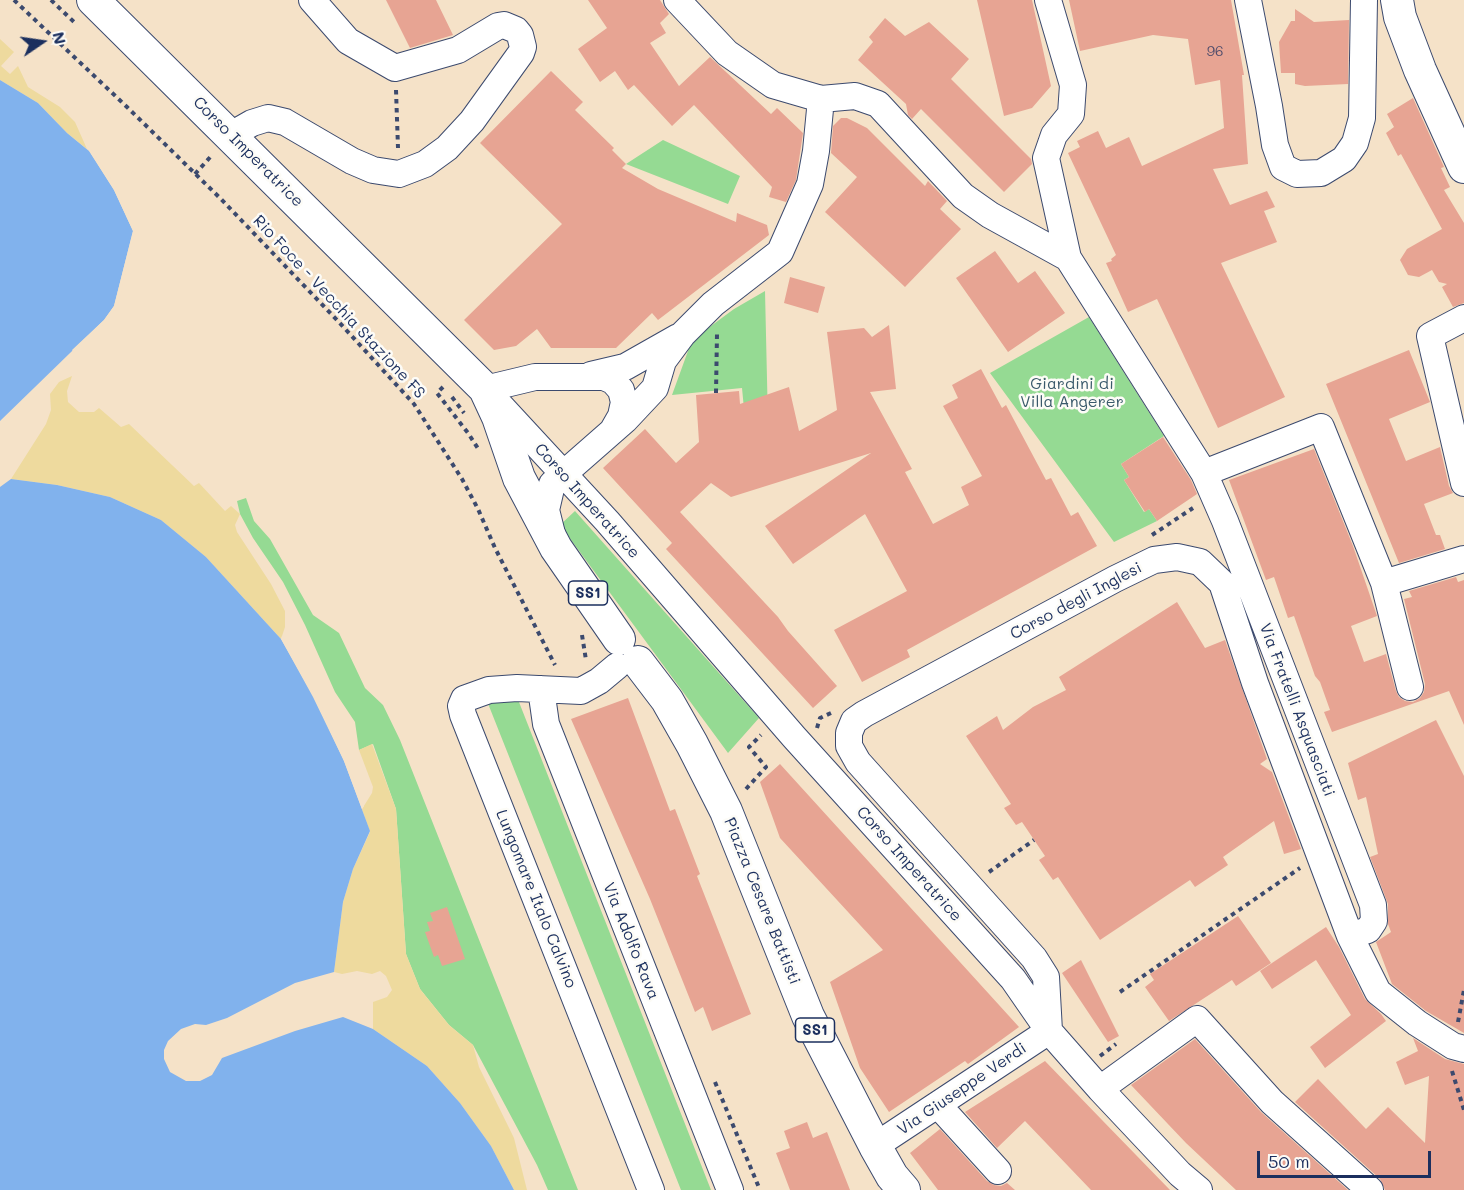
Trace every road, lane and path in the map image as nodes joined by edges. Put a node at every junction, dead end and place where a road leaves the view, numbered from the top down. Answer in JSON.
{"nodes":[{"id":1,"x":14,"y":0,"type":"edge"},
{"id":2,"x":93,"y":0,"type":"edge"},
{"id":3,"x":312,"y":0,"type":"edge"},
{"id":4,"x":677,"y":0,"type":"edge"},
{"id":5,"x":1048,"y":0,"type":"edge"},
{"id":6,"x":1248,"y":0,"type":"edge"},
{"id":7,"x":1364,"y":0,"type":"edge"},
{"id":8,"x":1397,"y":0,"type":"edge"},
{"id":9,"x":395,"y":68,"type":"junction"},
{"id":10,"x":820,"y":99,"type":"junction"},
{"id":11,"x":222,"y":145,"type":"junction"},
{"id":12,"x":1464,"y":167,"type":"edge"},
{"id":13,"x":195,"y":174,"type":"junction"},
{"id":14,"x":399,"y":174,"type":"junction"},
{"id":15,"x":1068,"y":258,"type":"junction"},
{"id":16,"x":707,"y":311,"type":"junction"},
{"id":17,"x":1464,"y":318,"type":"edge"},
{"id":18,"x":683,"y":334,"type":"junction"},
{"id":19,"x":590,"y":375,"type":"junction"},
{"id":20,"x":485,"y":389,"type":"junction"},
{"id":21,"x":717,"y":393,"type":"dead end"},
{"id":22,"x":453,"y":399,"type":"dead end"},
{"id":23,"x":468,"y":418,"type":"dead end"},
{"id":24,"x":613,"y":430,"type":"junction"},
{"id":25,"x":1204,"y":473,"type":"junction"},
{"id":26,"x":563,"y":474,"type":"junction"},
{"id":27,"x":1464,"y":483,"type":"edge"},
{"id":28,"x":556,"y":548,"type":"junction"},
{"id":29,"x":1464,"y":559,"type":"edge"},
{"id":30,"x":1384,"y":583,"type":"junction"},
{"id":31,"x":618,"y":662,"type":"junction"},
{"id":32,"x":1410,"y":687,"type":"dead end"},
{"id":33,"x":550,"y":690,"type":"junction"},
{"id":34,"x":764,"y":733,"type":"dead end"},
{"id":35,"x":756,"y":776,"type":"dead end"},
{"id":36,"x":1034,"y":840,"type":"dead end"},
{"id":37,"x":998,"y":865,"type":"dead end"},
{"id":38,"x":1325,"y":869,"type":"junction"},
{"id":39,"x":1350,"y":936,"type":"junction"},
{"id":40,"x":1120,"y":992,"type":"dead end"},
{"id":41,"x":1049,"y":1031,"type":"junction"},
{"id":42,"x":1459,"y":1047,"type":"edge"},
{"id":43,"x":1100,"y":1089,"type":"junction"},
{"id":44,"x":938,"y":1105,"type":"junction"},
{"id":45,"x":1464,"y":1110,"type":"edge"},
{"id":46,"x":875,"y":1146,"type":"junction"},
{"id":47,"x":999,"y":1171,"type":"dead end"},
{"id":48,"x":897,"y":1185,"type":"edge"},
{"id":49,"x":651,"y":1190,"type":"edge"},
{"id":50,"x":730,"y":1190,"type":"edge"},
{"id":51,"x":1198,"y":1190,"type":"edge"},
{"id":52,"x":1370,"y":1190,"type":"edge"}],
"edges":[{"from":1,"to":13,"type":"path","name":"Rio Foce - Vecchia Stazione FS"},
{"from":2,"to":11,"type":"main road","name":"Corso Imperatrice"},
{"from":3,"to":9,"type":"street"},
{"from":4,"to":10,"type":"street"},
{"from":5,"to":15,"type":"street","name":"Via Fratelli Asquasciati"},
{"from":6,"to":7,"type":"street"},
{"from":8,"to":12,"type":"main road"},
{"from":9,"to":14,"type":"path"},
{"from":9,"to":14,"type":"street"},
{"from":10,"to":15,"type":"street","name":"Via Fratelli Asquasciati"},
{"from":10,"to":16,"type":"street"},
{"from":11,"to":13,"type":"path"},
{"from":11,"to":14,"type":"street"},
{"from":11,"to":20,"type":"main road","name":"Corso Imperatrice"},
{"from":13,"to":33,"type":"path","name":"Rio Foce - Vecchia Stazione FS"},
{"from":15,"to":25,"type":"street","name":"Via Fratelli Asquasciati"},
{"from":16,"to":18,"type":"street"},
{"from":16,"to":21,"type":"path"},
{"from":17,"to":27,"type":"street"},
{"from":18,"to":19,"type":"street"},
{"from":18,"to":24,"type":"street"},
{"from":19,"to":20,"type":"street"},
{"from":19,"to":24,"type":"street"},
{"from":20,"to":26,"type":"street","name":"Corso Imperatrice"},
{"from":20,"to":28,"type":"main road","name":"Piazza Cesare Battisti"},
{"from":22,"to":23,"type":"path"},
{"from":24,"to":26,"type":"street"},
{"from":25,"to":30,"type":"street"},
{"from":25,"to":39,"type":"street","name":"Via Fratelli Asquasciati"},
{"from":26,"to":28,"type":"street"},
{"from":26,"to":41,"type":"street","name":"Corso Imperatrice"},
{"from":28,"to":31,"type":"main road","name":"Piazza Cesare Battisti","number":"SS1"},
{"from":29,"to":30,"type":"street"},
{"from":30,"to":32,"type":"street"},
{"from":31,"to":33,"type":"street"},
{"from":31,"to":46,"type":"main road","name":"Piazza Cesare Battisti","number":"SS1"},
{"from":33,"to":49,"type":"street","name":"Lungomare Italo Calvino"},
{"from":33,"to":50,"type":"street","name":"Via Adolfo Rava"},
{"from":34,"to":35,"type":"path"},
{"from":36,"to":37,"type":"path"},
{"from":38,"to":39,"type":"street","name":"Corso degli Inglesi"},
{"from":38,"to":40,"type":"path"},
{"from":38,"to":41,"type":"street","name":"Corso degli Inglesi"},
{"from":39,"to":42,"type":"street","name":"Corso degli Inglesi"},
{"from":41,"to":43,"type":"street","name":"Corso Imperatrice"},
{"from":41,"to":44,"type":"street","name":"Via Giuseppe Verdi"},
{"from":42,"to":45,"type":"path"},
{"from":43,"to":51,"type":"street","name":"Corso Imperatrice"},
{"from":43,"to":52,"type":"street"},
{"from":44,"to":46,"type":"street","name":"Via Giuseppe Verdi"},
{"from":44,"to":47,"type":"street"},
{"from":46,"to":48,"type":"main road","number":"SS1"}]}
